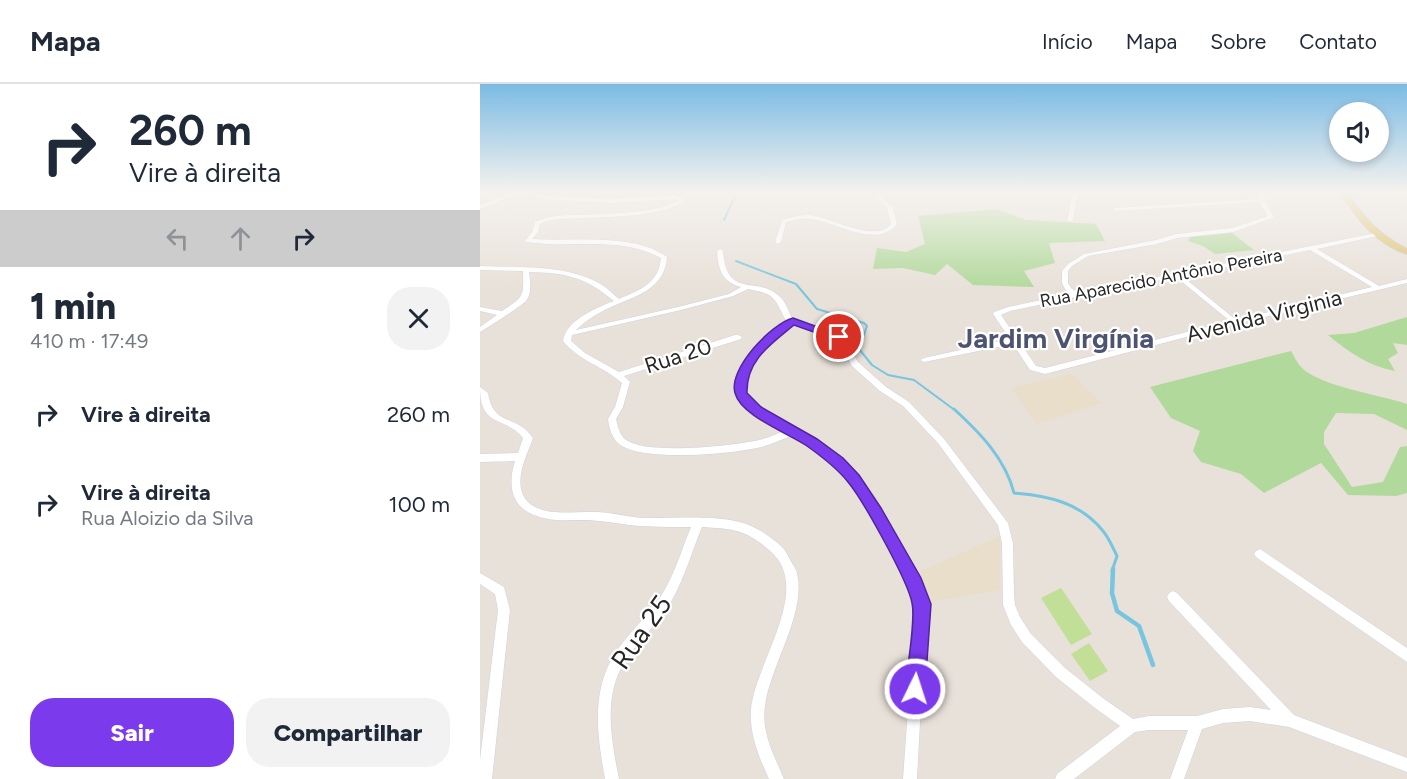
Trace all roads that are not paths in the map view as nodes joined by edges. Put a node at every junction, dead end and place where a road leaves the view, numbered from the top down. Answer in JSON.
{"nodes":[{"id":1,"x":537,"y":224,"type":"edge"},
{"id":2,"x":783,"y":224,"type":"edge"},
{"id":3,"x":841,"y":224,"type":"edge"},
{"id":4,"x":894,"y":224,"type":"edge"},
{"id":5,"x":1256,"y":224,"type":"edge"},
{"id":6,"x":1368,"y":224,"type":"edge"},
{"id":7,"x":1376,"y":235,"type":"junction"},
{"id":8,"x":778,"y":242,"type":"dead end"},
{"id":9,"x":1311,"y":248,"type":"junction"},
{"id":10,"x":720,"y":251,"type":"dead end"},
{"id":11,"x":1407,"y":252,"type":"edge"},
{"id":12,"x":480,"y":268,"type":"edge"},
{"id":13,"x":526,"y":270,"type":"junction"},
{"id":14,"x":1177,"y":275,"type":"junction"},
{"id":15,"x":1407,"y":281,"type":"edge"},
{"id":16,"x":746,"y":287,"type":"junction"},
{"id":17,"x":1378,"y":288,"type":"junction"},
{"id":18,"x":1078,"y":296,"type":"junction"},
{"id":19,"x":618,"y":301,"type":"junction"},
{"id":20,"x":480,"y":309,"type":"edge"},
{"id":21,"x":504,"y":314,"type":"junction"},
{"id":22,"x":793,"y":321,"type":"junction"},
{"id":23,"x":1235,"y":322,"type":"junction"},
{"id":24,"x":480,"y":330,"type":"edge"},
{"id":25,"x":568,"y":334,"type":"junction"},
{"id":26,"x":738,"y":337,"type":"dead end"},
{"id":27,"x":1014,"y":341,"type":"junction"},
{"id":28,"x":924,"y":360,"type":"dead end"},
{"id":29,"x":619,"y":375,"type":"junction"},
{"id":30,"x":480,"y":390,"type":"edge"},
{"id":31,"x":794,"y":431,"type":"junction"},
{"id":32,"x":521,"y":457,"type":"junction"},
{"id":33,"x":480,"y":458,"type":"edge"},
{"id":34,"x":698,"y":524,"type":"junction"},
{"id":35,"x":1260,"y":554,"type":"dead end"},
{"id":36,"x":480,"y":578,"type":"edge"},
{"id":37,"x":1173,"y":597,"type":"dead end"},
{"id":38,"x":1407,"y":656,"type":"edge"},
{"id":39,"x":1289,"y":720,"type":"junction"},
{"id":40,"x":1197,"y":723,"type":"junction"},
{"id":41,"x":1132,"y":726,"type":"junction"},
{"id":42,"x":1407,"y":765,"type":"edge"},
{"id":43,"x":485,"y":779,"type":"edge"},
{"id":44,"x":612,"y":779,"type":"edge"},
{"id":45,"x":777,"y":779,"type":"edge"},
{"id":46,"x":910,"y":779,"type":"edge"},
{"id":47,"x":1062,"y":779,"type":"edge"},
{"id":48,"x":1177,"y":779,"type":"edge"}],
"edges":[{"from":1,"to":19,"type":"street"},
{"from":2,"to":8,"type":"street"},
{"from":3,"to":4,"type":"street"},
{"from":5,"to":18,"type":"street"},
{"from":6,"to":7,"type":"main road"},
{"from":7,"to":9,"type":"street","name":"Rua Aparecido Antônio Pereira"},
{"from":7,"to":11,"type":"main road"},
{"from":9,"to":14,"type":"street","name":"Rua Aparecido Antônio Pereira"},
{"from":9,"to":17,"type":"street"},
{"from":10,"to":16,"type":"street"},
{"from":12,"to":13,"type":"street"},
{"from":13,"to":19,"type":"street"},
{"from":13,"to":21,"type":"street"},
{"from":14,"to":18,"type":"street","name":"Rua Aparecido Antônio Pereira"},
{"from":14,"to":23,"type":"street"},
{"from":15,"to":17,"type":"street","name":"Avenida Virginia"},
{"from":16,"to":22,"type":"street"},
{"from":16,"to":25,"type":"street"},
{"from":17,"to":23,"type":"street","name":"Avenida Virginia"},
{"from":18,"to":27,"type":"street","name":"Rua Aparecido Antônio Pereira"},
{"from":19,"to":25,"type":"street"},
{"from":20,"to":21,"type":"street"},
{"from":21,"to":24,"type":"street"},
{"from":22,"to":31,"type":"street"},
{"from":22,"to":41,"type":"street"},
{"from":23,"to":27,"type":"street","name":"Avenida Virginia"},
{"from":25,"to":29,"type":"street"},
{"from":26,"to":29,"type":"street","name":"Rua 20"},
{"from":27,"to":28,"type":"street"},
{"from":29,"to":31,"type":"street"},
{"from":30,"to":32,"type":"street"},
{"from":31,"to":46,"type":"street"},
{"from":32,"to":33,"type":"street"},
{"from":32,"to":34,"type":"street"},
{"from":34,"to":44,"type":"street","name":"Rua 25"},
{"from":34,"to":45,"type":"street"},
{"from":35,"to":38,"type":"street"},
{"from":36,"to":43,"type":"street"},
{"from":37,"to":39,"type":"street"},
{"from":39,"to":40,"type":"street"},
{"from":39,"to":42,"type":"street"},
{"from":40,"to":41,"type":"street"},
{"from":40,"to":48,"type":"street"},
{"from":41,"to":47,"type":"street"}]}
